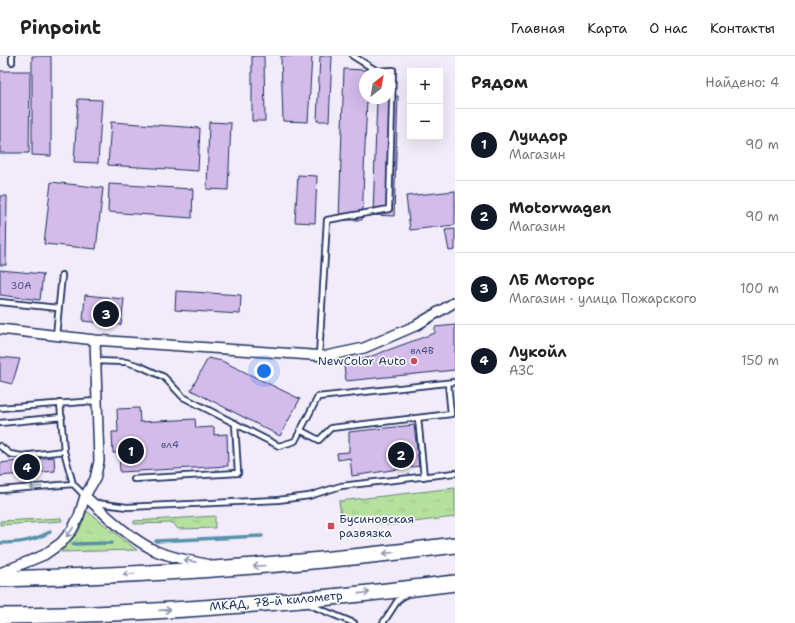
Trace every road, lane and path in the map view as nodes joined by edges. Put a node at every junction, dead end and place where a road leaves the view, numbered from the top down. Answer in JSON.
{"nodes":[{"id":1,"x":12,"y":56,"type":"edge"},
{"id":2,"x":353,"y":56,"type":"edge"},
{"id":3,"x":12,"y":62,"type":"dead end"},
{"id":4,"x":62,"y":275,"type":"dead end"},
{"id":5,"x":0,"y":302,"type":"edge"},
{"id":6,"x":455,"y":302,"type":"edge"},
{"id":7,"x":58,"y":308,"type":"junction"},
{"id":8,"x":0,"y":329,"type":"edge"},
{"id":9,"x":56,"y":336,"type":"junction"},
{"id":10,"x":95,"y":340,"type":"junction"},
{"id":11,"x":319,"y":356,"type":"junction"},
{"id":12,"x":95,"y":361,"type":"junction"},
{"id":13,"x":455,"y":382,"type":"edge"},
{"id":14,"x":448,"y":383,"type":"junction"},
{"id":15,"x":96,"y":401,"type":"junction"},
{"id":16,"x":60,"y":404,"type":"junction"},
{"id":17,"x":0,"y":408,"type":"edge"},
{"id":18,"x":62,"y":417,"type":"junction"},
{"id":19,"x":418,"y":418,"type":"junction"},
{"id":20,"x":235,"y":423,"type":"junction"},
{"id":21,"x":0,"y":424,"type":"edge"},
{"id":22,"x":300,"y":430,"type":"junction"},
{"id":23,"x":0,"y":446,"type":"edge"},
{"id":24,"x":64,"y":451,"type":"junction"},
{"id":25,"x":455,"y":473,"type":"edge"},
{"id":26,"x":424,"y":477,"type":"junction"},
{"id":27,"x":134,"y":479,"type":"dead end"},
{"id":28,"x":73,"y":484,"type":"junction"},
{"id":29,"x":0,"y":490,"type":"edge"},
{"id":30,"x":85,"y":496,"type":"junction"},
{"id":31,"x":92,"y":503,"type":"junction"},
{"id":32,"x":455,"y":545,"type":"edge"},
{"id":33,"x":229,"y":568,"type":"junction"},
{"id":34,"x":0,"y":573,"type":"edge"},
{"id":35,"x":0,"y":579,"type":"edge"},
{"id":36,"x":455,"y":583,"type":"edge"},
{"id":37,"x":416,"y":588,"type":"junction"},
{"id":38,"x":300,"y":600,"type":"junction"},
{"id":39,"x":0,"y":616,"type":"edge"},
{"id":40,"x":354,"y":623,"type":"edge"},
{"id":41,"x":383,"y":623,"type":"edge"}],
"edges":[{"from":1,"to":3,"type":"lane"},
{"from":2,"to":11,"type":"lane"},
{"from":4,"to":7,"type":"lane"},
{"from":5,"to":7,"type":"lane"},
{"from":6,"to":11,"type":"street"},
{"from":7,"to":9,"type":"lane"},
{"from":8,"to":9,"type":"street"},
{"from":9,"to":10,"type":"street"},
{"from":10,"to":11,"type":"street"},
{"from":10,"to":12,"type":"street"},
{"from":12,"to":15,"type":"street"},
{"from":12,"to":20,"type":"lane"},
{"from":13,"to":14,"type":"lane"},
{"from":14,"to":19,"type":"lane"},
{"from":14,"to":22,"type":"lane"},
{"from":15,"to":16,"type":"lane"},
{"from":15,"to":30,"type":"street"},
{"from":16,"to":17,"type":"lane"},
{"from":16,"to":18,"type":"lane"},
{"from":18,"to":21,"type":"lane"},
{"from":18,"to":24,"type":"lane"},
{"from":19,"to":22,"type":"lane"},
{"from":19,"to":26,"type":"lane"},
{"from":20,"to":22,"type":"lane"},
{"from":20,"to":27,"type":"lane"},
{"from":23,"to":24,"type":"lane"},
{"from":24,"to":28,"type":"lane"},
{"from":25,"to":26,"type":"lane"},
{"from":26,"to":31,"type":"lane"},
{"from":28,"to":29,"type":"lane","one_way":true},
{"from":28,"to":30,"type":"lane"},
{"from":30,"to":31,"type":"street"},
{"from":30,"to":34,"type":"street","one_way":true},
{"from":33,"to":31,"type":"street","one_way":true},
{"from":32,"to":33,"type":"highway","one_way":true},
{"from":33,"to":35,"type":"highway","one_way":true},
{"from":36,"to":37,"type":"highway","name":"МКАД, 78-й километр"},
{"from":38,"to":37,"type":"highway","name":"МКАД, 78-й километр","one_way":true},
{"from":37,"to":41,"type":"lane"},
{"from":39,"to":38,"type":"highway","name":"МКАД, 78-й километр","one_way":true},
{"from":38,"to":40,"type":"lane"}]}
